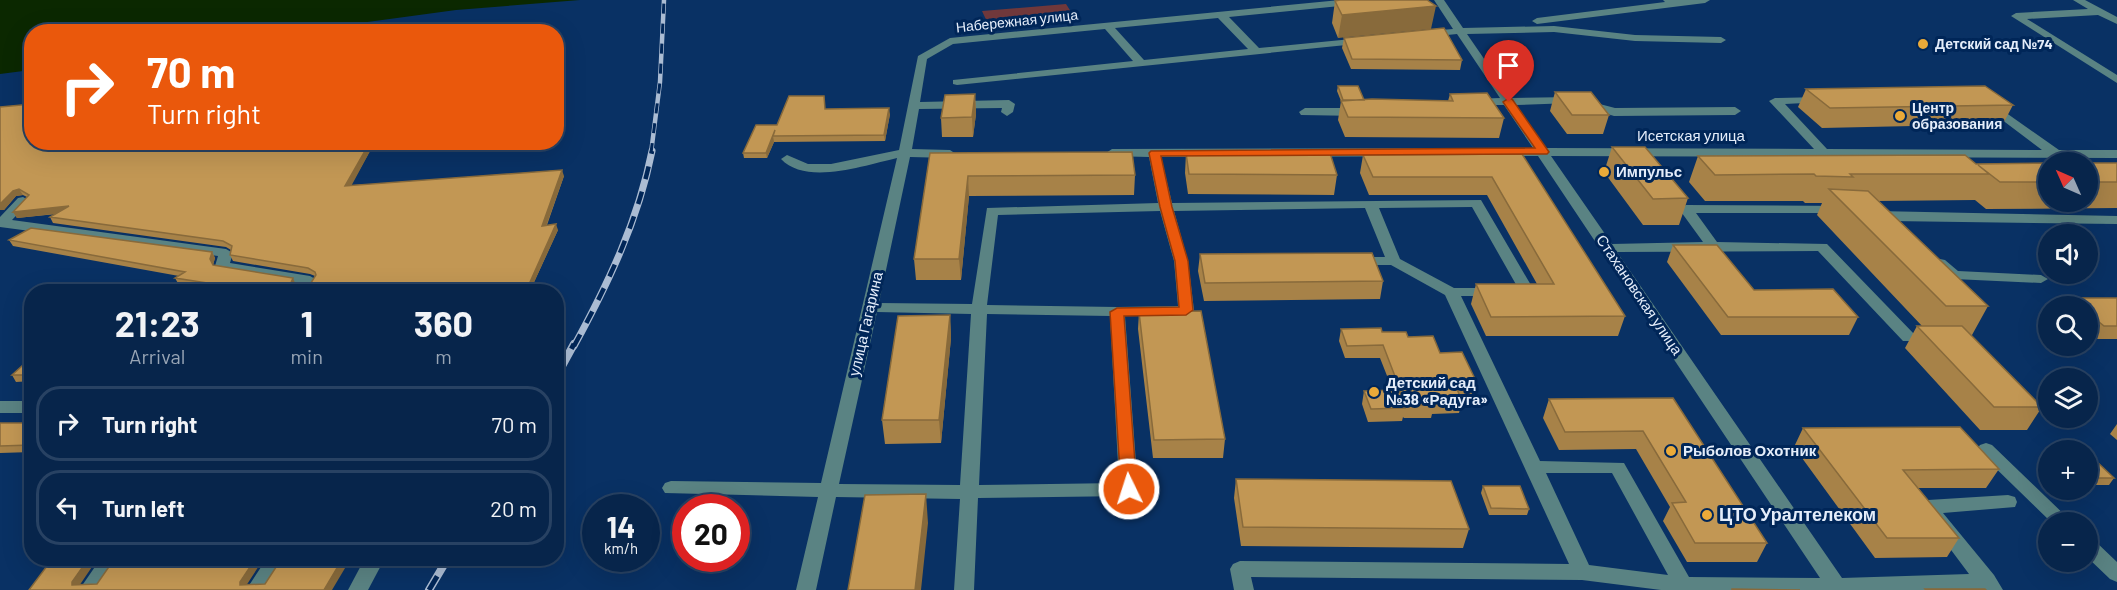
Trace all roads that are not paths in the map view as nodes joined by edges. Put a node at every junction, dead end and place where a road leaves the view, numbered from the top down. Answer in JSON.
{"nodes":[{"id":1,"x":1370,"y":0,"type":"edge"},
{"id":2,"x":1439,"y":0,"type":"edge"},
{"id":3,"x":1705,"y":0,"type":"edge"},
{"id":4,"x":2078,"y":0,"type":"edge"},
{"id":5,"x":1671,"y":2,"type":"edge"},
{"id":6,"x":2099,"y":12,"type":"junction"},
{"id":7,"x":1221,"y":15,"type":"junction"},
{"id":8,"x":2117,"y":21,"type":"edge"},
{"id":9,"x":1108,"y":26,"type":"junction"},
{"id":10,"x":1460,"y":31,"type":"junction"},
{"id":11,"x":1415,"y":36,"type":"edge"},
{"id":12,"x":1370,"y":40,"type":"edge"},
{"id":13,"x":1721,"y":40,"type":"dead end"},
{"id":14,"x":1257,"y":52,"type":"junction"},
{"id":15,"x":922,"y":58,"type":"joint"},
{"id":16,"x":1141,"y":63,"type":"junction"},
{"id":17,"x":2117,"y":80,"type":"edge"},
{"id":18,"x":957,"y":82,"type":"dead end"},
{"id":19,"x":1978,"y":97,"type":"edge"},
{"id":20,"x":1835,"y":100,"type":"edge"},
{"id":21,"x":1456,"y":102,"type":"edge"},
{"id":22,"x":1509,"y":102,"type":"junction"},
{"id":23,"x":913,"y":106,"type":"junction"},
{"id":24,"x":1735,"y":111,"type":"dead end"},
{"id":25,"x":1007,"y":112,"type":"dead end"},
{"id":26,"x":1305,"y":112,"type":"dead end"},
{"id":27,"x":1374,"y":112,"type":"edge"},
{"id":28,"x":1543,"y":152,"type":"junction"},
{"id":29,"x":1636,"y":152,"type":"junction"},
{"id":30,"x":2053,"y":152,"type":"edge"},
{"id":31,"x":905,"y":153,"type":"junction"},
{"id":32,"x":1097,"y":153,"type":"edge"},
{"id":33,"x":1155,"y":153,"type":"junction"},
{"id":34,"x":1824,"y":153,"type":"junction"},
{"id":35,"x":960,"y":154,"type":"edge"},
{"id":36,"x":2038,"y":154,"type":"edge"},
{"id":37,"x":2098,"y":154,"type":"edge"},
{"id":38,"x":2117,"y":154,"type":"edge"},
{"id":39,"x":787,"y":159,"type":"dead end"},
{"id":40,"x":1651,"y":168,"type":"edge"},
{"id":41,"x":23,"y":201,"type":"edge"},
{"id":42,"x":1370,"y":204,"type":"junction"},
{"id":43,"x":1166,"y":207,"type":"junction"},
{"id":44,"x":1890,"y":217,"type":"junction"},
{"id":45,"x":2117,"y":220,"type":"edge"},
{"id":46,"x":1906,"y":232,"type":"edge"},
{"id":47,"x":1713,"y":246,"type":"junction"},
{"id":48,"x":1607,"y":248,"type":"junction"},
{"id":49,"x":1930,"y":253,"type":"edge"},
{"id":50,"x":1335,"y":261,"type":"edge"},
{"id":51,"x":1394,"y":261,"type":"junction"},
{"id":52,"x":2038,"y":279,"type":"edge"},
{"id":53,"x":307,"y":284,"type":"edge"},
{"id":54,"x":1451,"y":292,"type":"junction"},
{"id":55,"x":870,"y":307,"type":"junction"},
{"id":56,"x":979,"y":311,"type":"junction"},
{"id":57,"x":1117,"y":312,"type":"junction"},
{"id":58,"x":1909,"y":338,"type":"dead end"},
{"id":59,"x":0,"y":407,"type":"edge"},
{"id":60,"x":24,"y":407,"type":"edge"},
{"id":61,"x":1986,"y":449,"type":"dead end"},
{"id":62,"x":1534,"y":467,"type":"junction"},
{"id":63,"x":671,"y":489,"type":"dead end"},
{"id":64,"x":828,"y":489,"type":"junction"},
{"id":65,"x":970,"y":492,"type":"junction"},
{"id":66,"x":2008,"y":502,"type":"dead end"},
{"id":67,"x":2052,"y":512,"type":"edge"},
{"id":68,"x":2098,"y":556,"type":"edge"},
{"id":69,"x":106,"y":566,"type":"edge"},
{"id":70,"x":272,"y":566,"type":"edge"},
{"id":71,"x":371,"y":566,"type":"edge"},
{"id":72,"x":1582,"y":572,"type":"junction"},
{"id":73,"x":2117,"y":574,"type":"edge"},
{"id":74,"x":1683,"y":585,"type":"junction"},
{"id":75,"x":1990,"y":586,"type":"edge"},
{"id":76,"x":1838,"y":588,"type":"edge"},
{"id":77,"x":89,"y":590,"type":"edge"},
{"id":78,"x":256,"y":590,"type":"edge"},
{"id":79,"x":358,"y":590,"type":"edge"},
{"id":80,"x":806,"y":590,"type":"edge"},
{"id":81,"x":964,"y":590,"type":"edge"},
{"id":82,"x":1244,"y":590,"type":"edge"}],
"edges":[{"from":1,"to":7,"type":"street","name":"Набережная улица"},
{"from":2,"to":10,"type":"street","name":"Стахановская улица"},
{"from":3,"to":5,"type":"street"},
{"from":4,"to":6,"type":"street"},
{"from":5,"to":10,"type":"street"},
{"from":6,"to":8,"type":"street"},
{"from":6,"to":17,"type":"street"},
{"from":7,"to":9,"type":"street","name":"Набережная улица"},
{"from":7,"to":14,"type":"street"},
{"from":9,"to":15,"type":"street","name":"Набережная улица"},
{"from":9,"to":16,"type":"street"},
{"from":10,"to":11,"type":"street"},
{"from":10,"to":13,"type":"street"},
{"from":10,"to":22,"type":"street","name":"Стахановская улица"},
{"from":12,"to":14,"type":"street"},
{"from":14,"to":16,"type":"street"},
{"from":15,"to":23,"type":"street","name":"улица Гагарина"},
{"from":16,"to":18,"type":"street"},
{"from":19,"to":30,"type":"street"},
{"from":20,"to":34,"type":"street"},
{"from":21,"to":22,"type":"street"},
{"from":22,"to":24,"type":"street"},
{"from":22,"to":28,"type":"street","name":"Стахановская улица"},
{"from":23,"to":25,"type":"street"},
{"from":23,"to":31,"type":"street","name":"улица Гагарина"},
{"from":26,"to":27,"type":"street"},
{"from":28,"to":29,"type":"street","name":"Исетская улица"},
{"from":28,"to":33,"type":"street","name":"Исетская улица"},
{"from":28,"to":48,"type":"street","name":"Стахановская улица"},
{"from":29,"to":34,"type":"street","name":"Исетская улица"},
{"from":29,"to":40,"type":"street"},
{"from":31,"to":35,"type":"street"},
{"from":31,"to":39,"type":"street"},
{"from":31,"to":55,"type":"street","name":"улица Гагарина"},
{"from":32,"to":33,"type":"street","name":"Исетская улица"},
{"from":33,"to":43,"type":"street"},
{"from":34,"to":36,"type":"street","name":"Исетская улица"},
{"from":37,"to":38,"type":"street","name":"Исетская улица"},
{"from":41,"to":53,"type":"street"},
{"from":42,"to":43,"type":"street"},
{"from":42,"to":51,"type":"street"},
{"from":42,"to":54,"type":"street"},
{"from":43,"to":56,"type":"street"},
{"from":43,"to":57,"type":"street"},
{"from":44,"to":45,"type":"street"},
{"from":44,"to":46,"type":"street"},
{"from":44,"to":47,"type":"street"},
{"from":47,"to":48,"type":"street"},
{"from":47,"to":58,"type":"street"},
{"from":48,"to":76,"type":"street","name":"Стахановская улица"},
{"from":49,"to":52,"type":"street"},
{"from":50,"to":51,"type":"street"},
{"from":51,"to":54,"type":"street"},
{"from":54,"to":62,"type":"street"},
{"from":55,"to":56,"type":"street"},
{"from":55,"to":64,"type":"street","name":"улица Гагарина"},
{"from":56,"to":57,"type":"street"},
{"from":56,"to":65,"type":"street"},
{"from":57,"to":65,"type":"street"},
{"from":59,"to":60,"type":"street"},
{"from":61,"to":67,"type":"street"},
{"from":62,"to":72,"type":"street"},
{"from":62,"to":74,"type":"street"},
{"from":63,"to":64,"type":"street"},
{"from":64,"to":65,"type":"street"},
{"from":64,"to":80,"type":"street","name":"улица Гагарина"},
{"from":65,"to":81,"type":"street"},
{"from":66,"to":75,"type":"street"},
{"from":68,"to":73,"type":"street"},
{"from":69,"to":77,"type":"street"},
{"from":70,"to":78,"type":"street"},
{"from":71,"to":79,"type":"street"},
{"from":72,"to":74,"type":"street"},
{"from":72,"to":82,"type":"street"},
{"from":74,"to":76,"type":"street"},
{"from":75,"to":76,"type":"street"}]}
